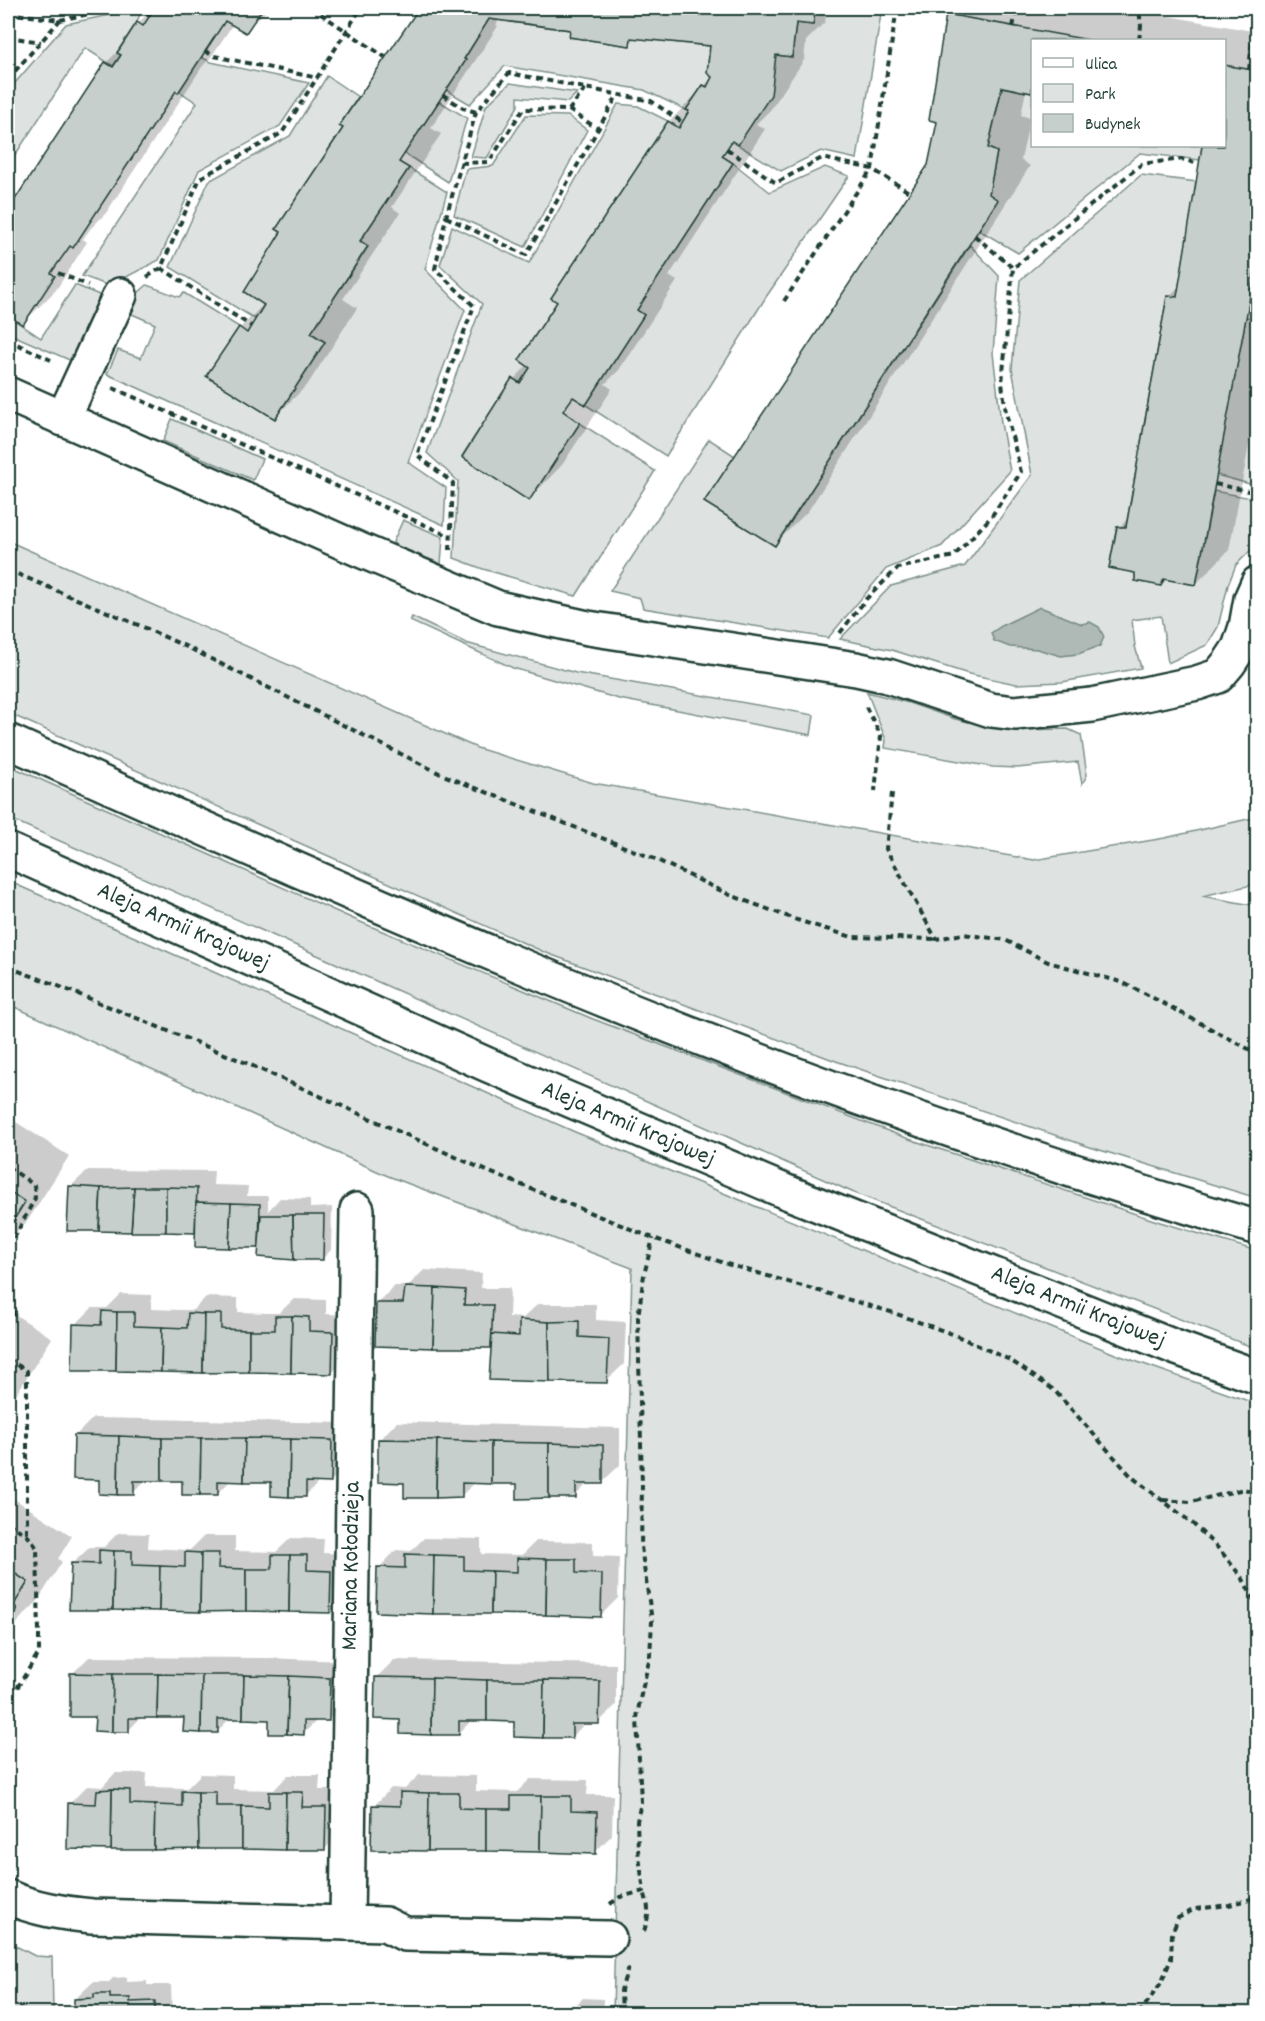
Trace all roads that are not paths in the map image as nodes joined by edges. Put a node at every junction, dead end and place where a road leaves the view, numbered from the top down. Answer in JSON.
{"nodes":[{"id":1,"x":120,"y":295,"type":"dead end"},
{"id":2,"x":8,"y":394,"type":"edge"},
{"id":3,"x":63,"y":419,"type":"junction"},
{"id":4,"x":1257,"y":584,"type":"edge"},
{"id":5,"x":8,"y":741,"type":"edge"},
{"id":6,"x":8,"y":850,"type":"edge"},
{"id":7,"x":357,"y":1210,"type":"dead end"},
{"id":8,"x":1257,"y":1228,"type":"edge"},
{"id":9,"x":1257,"y":1377,"type":"edge"},
{"id":10,"x":8,"y":1897,"type":"edge"},
{"id":11,"x":347,"y":1923,"type":"junction"},
{"id":12,"x":600,"y":1937,"type":"road end"}],
"edges":[{"from":1,"to":3,"type":"main road"},
{"from":2,"to":3,"type":"main road"},
{"from":3,"to":4,"type":"main road"},
{"from":5,"to":8,"type":"main road"},
{"from":6,"to":9,"type":"main road","name":"Aleja Armii Krajowej"},
{"from":7,"to":11,"type":"main road","name":"Mariana Kołodzieja"},
{"from":10,"to":11,"type":"main road"},
{"from":11,"to":12,"type":"main road"}]}
